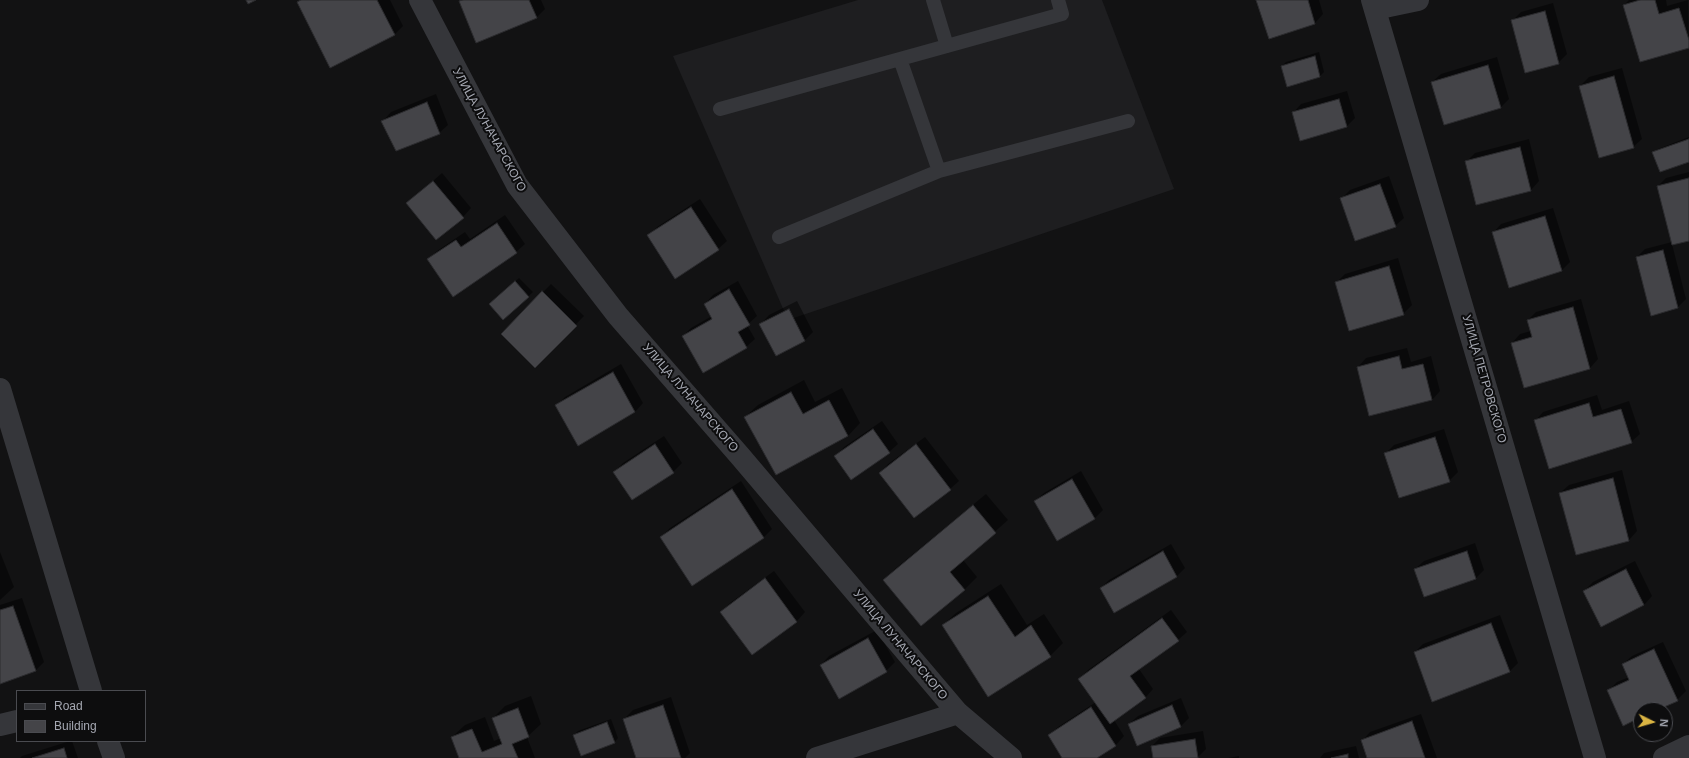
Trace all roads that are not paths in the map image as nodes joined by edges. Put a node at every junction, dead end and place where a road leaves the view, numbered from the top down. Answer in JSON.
{"nodes":[{"id":1,"x":420,"y":0,"type":"edge"},
{"id":2,"x":933,"y":0,"type":"edge"},
{"id":3,"x":1058,"y":0,"type":"edge"},
{"id":4,"x":1418,"y":0,"type":"edge"},
{"id":5,"x":1374,"y":5,"type":"edge"},
{"id":6,"x":947,"y":46,"type":"junction"},
{"id":7,"x":900,"y":59,"type":"junction"},
{"id":8,"x":720,"y":109,"type":"dead end"},
{"id":9,"x":1128,"y":121,"type":"dead end"},
{"id":10,"x":939,"y":171,"type":"junction"},
{"id":11,"x":779,"y":237,"type":"dead end"},
{"id":12,"x":0,"y":389,"type":"edge"},
{"id":13,"x":91,"y":690,"type":"edge"},
{"id":14,"x":958,"y":713,"type":"junction"},
{"id":15,"x":16,"y":721,"type":"edge"},
{"id":16,"x":0,"y":726,"type":"edge"},
{"id":17,"x":108,"y":742,"type":"edge"},
{"id":18,"x":1689,"y":746,"type":"edge"},
{"id":19,"x":823,"y":757,"type":"edge"},
{"id":20,"x":114,"y":758,"type":"edge"},
{"id":21,"x":1011,"y":758,"type":"edge"},
{"id":22,"x":1595,"y":758,"type":"edge"},
{"id":23,"x":1664,"y":758,"type":"edge"}],
"edges":[{"from":1,"to":14,"type":"street","name":"УЛИЦА ЛУНАЧАРСКОГО"},
{"from":2,"to":6,"type":"lane"},
{"from":3,"to":6,"type":"lane"},
{"from":4,"to":5,"type":"street"},
{"from":5,"to":22,"type":"street","name":"УЛИЦА ПЕТРОВСКОГО"},
{"from":6,"to":7,"type":"lane"},
{"from":7,"to":8,"type":"lane"},
{"from":7,"to":10,"type":"lane"},
{"from":9,"to":10,"type":"lane"},
{"from":10,"to":11,"type":"lane"},
{"from":12,"to":13,"type":"street"},
{"from":14,"to":19,"type":"street"},
{"from":14,"to":21,"type":"street","name":"УЛИЦА ЛУНАЧАРСКОГО"},
{"from":15,"to":16,"type":"street"},
{"from":17,"to":20,"type":"street"},
{"from":18,"to":23,"type":"street"}]}
